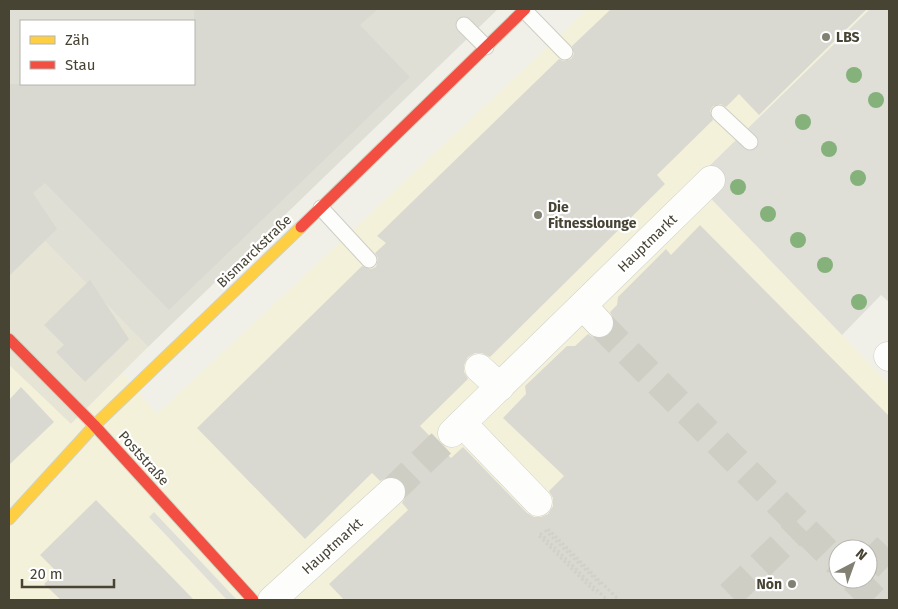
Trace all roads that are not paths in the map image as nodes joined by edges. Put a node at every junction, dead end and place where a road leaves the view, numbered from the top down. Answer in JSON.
{"nodes":[{"id":1,"x":524,"y":9,"type":"edge"},
{"id":2,"x":464,"y":25,"type":"dead end"},
{"id":3,"x":486,"y":46,"type":"junction"},
{"id":4,"x":565,"y":52,"type":"dead end"},
{"id":5,"x":719,"y":114,"type":"dead end"},
{"id":6,"x":750,"y":142,"type":"dead end"},
{"id":7,"x":711,"y":180,"type":"dead end"},
{"id":8,"x":321,"y":208,"type":"junction"},
{"id":9,"x":369,"y":260,"type":"dead end"},
{"id":10,"x":9,"y":339,"type":"edge"},
{"id":11,"x":479,"y":368,"type":"dead end"},
{"id":12,"x":500,"y":387,"type":"junction"},
{"id":13,"x":94,"y":425,"type":"junction"},
{"id":14,"x":391,"y":492,"type":"tunnel mouth"},
{"id":15,"x":9,"y":518,"type":"edge"},
{"id":16,"x":543,"y":519,"type":"road end"},
{"id":17,"x":253,"y":600,"type":"edge"},
{"id":18,"x":272,"y":600,"type":"edge"}],
"edges":[{"from":1,"to":3,"type":"street","name":"Bismarckstraße"},
{"from":1,"to":4,"type":"lane"},
{"from":2,"to":3,"type":"lane"},
{"from":3,"to":8,"type":"street","name":"Bismarckstraße"},
{"from":5,"to":6,"type":"lane"},
{"from":7,"to":12,"type":"street","name":"Hauptmarkt"},
{"from":8,"to":9,"type":"lane"},
{"from":8,"to":13,"type":"street","name":"Bismarckstraße"},
{"from":10,"to":13,"type":"street","name":"Poststraße"},
{"from":11,"to":12,"type":"street"},
{"from":12,"to":16,"type":"street","name":"Hauptmarkt"},
{"from":13,"to":15,"type":"street","name":"Bismarckstraße"},
{"from":13,"to":17,"type":"street","name":"Poststraße"},
{"from":14,"to":18,"type":"street","name":"Hauptmarkt"}]}
